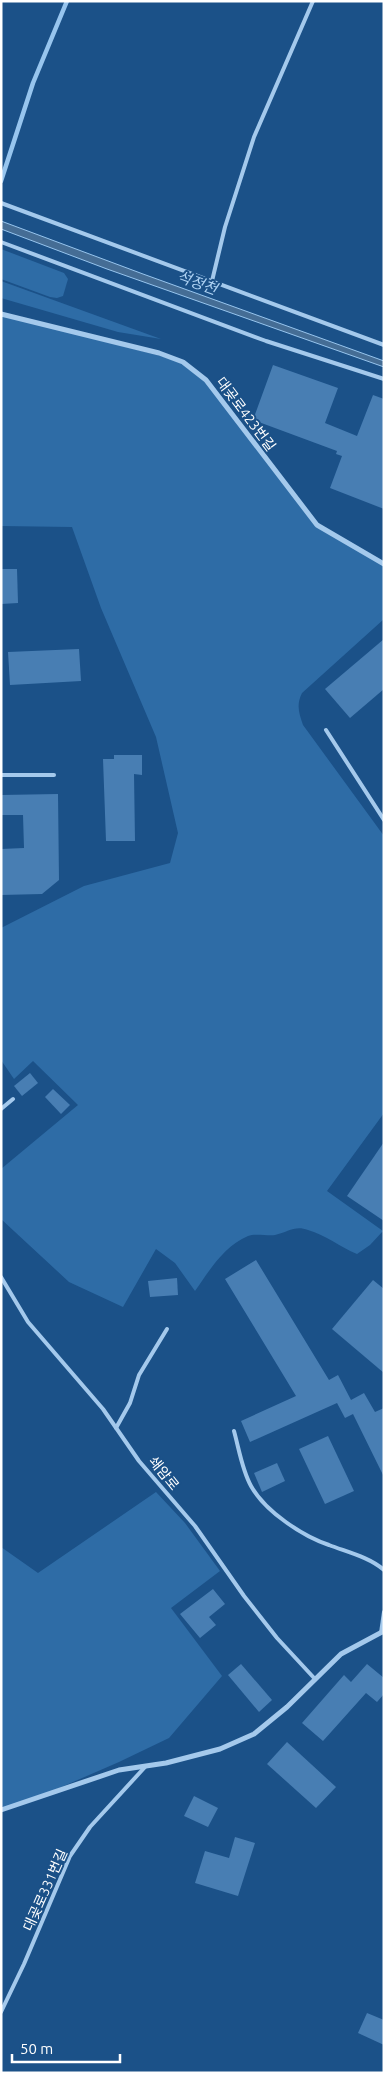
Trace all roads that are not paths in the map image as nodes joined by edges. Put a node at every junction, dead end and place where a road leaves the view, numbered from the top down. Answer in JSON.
{"nodes":[{"id":1,"x":313,"y":1,"type":"edge"},
{"id":2,"x":1,"y":202,"type":"edge"},
{"id":3,"x":1,"y":242,"type":"edge"},
{"id":4,"x":212,"y":281,"type":"junction"},
{"id":5,"x":1,"y":314,"type":"edge"},
{"id":6,"x":384,"y":345,"type":"edge"},
{"id":7,"x":384,"y":379,"type":"edge"},
{"id":8,"x":384,"y":564,"type":"edge"},
{"id":9,"x":326,"y":730,"type":"dead end"},
{"id":10,"x":54,"y":774,"type":"dead end"},
{"id":11,"x":1,"y":775,"type":"edge"},
{"id":12,"x":384,"y":820,"type":"edge"},
{"id":13,"x":13,"y":1099,"type":"dead end"},
{"id":14,"x":1,"y":1109,"type":"edge"},
{"id":15,"x":1,"y":1277,"type":"edge"},
{"id":16,"x":168,"y":1329,"type":"dead end"},
{"id":17,"x":116,"y":1428,"type":"junction"},
{"id":18,"x":234,"y":1431,"type":"dead end"},
{"id":19,"x":384,"y":1570,"type":"edge"},
{"id":20,"x":384,"y":1612,"type":"edge"},
{"id":21,"x":382,"y":1632,"type":"edge"},
{"id":22,"x":315,"y":1679,"type":"junction"},
{"id":23,"x":146,"y":1766,"type":"junction"},
{"id":24,"x":1,"y":1810,"type":"edge"},
{"id":25,"x":1,"y":2012,"type":"edge"}],
"edges":[{"from":1,"to":4,"type":"lane"},
{"from":2,"to":4,"type":"lane"},
{"from":3,"to":7,"type":"lane"},
{"from":4,"to":6,"type":"lane"},
{"from":5,"to":8,"type":"street","name":"대곶로423번길"},
{"from":9,"to":12,"type":"lane"},
{"from":10,"to":11,"type":"lane"},
{"from":13,"to":14,"type":"lane"},
{"from":15,"to":17,"type":"lane","name":"쇄암로"},
{"from":16,"to":17,"type":"lane"},
{"from":17,"to":22,"type":"lane","name":"쇄암로"},
{"from":18,"to":19,"type":"lane"},
{"from":20,"to":21,"type":"lane"},
{"from":21,"to":22,"type":"street"},
{"from":22,"to":23,"type":"street"},
{"from":23,"to":24,"type":"street"},
{"from":23,"to":25,"type":"lane","name":"대곶로331번길"}]}
